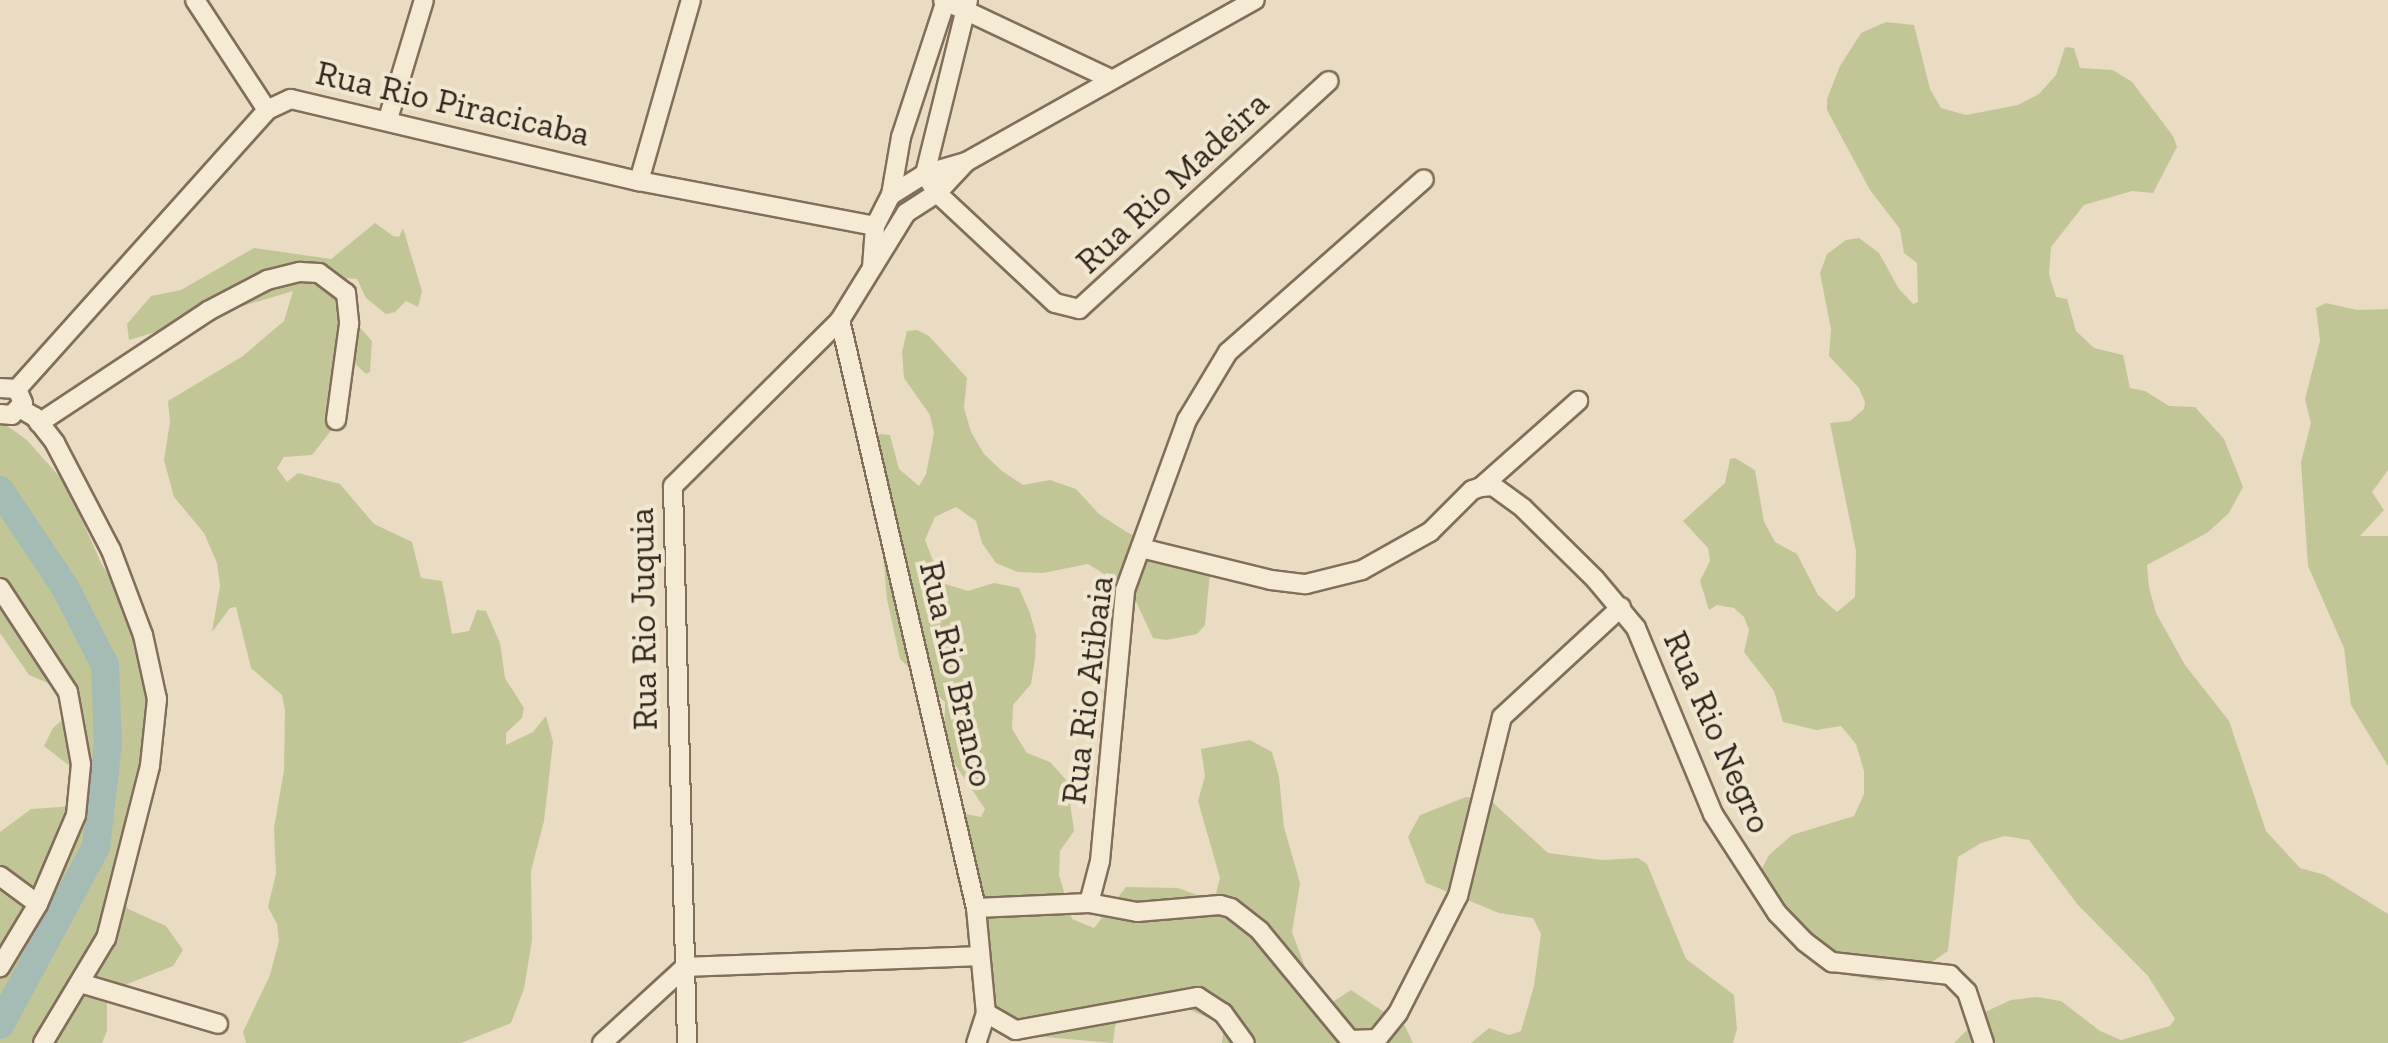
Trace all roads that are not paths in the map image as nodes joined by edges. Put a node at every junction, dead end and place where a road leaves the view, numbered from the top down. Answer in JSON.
{"nodes":[{"id":1,"x":195,"y":0,"type":"edge"},
{"id":2,"x":424,"y":0,"type":"edge"},
{"id":3,"x":690,"y":0,"type":"edge"},
{"id":4,"x":945,"y":0,"type":"edge"},
{"id":5,"x":1254,"y":0,"type":"edge"},
{"id":6,"x":967,"y":4,"type":"edge"},
{"id":7,"x":1111,"y":79,"type":"junction"},
{"id":8,"x":1330,"y":80,"type":"dead end"},
{"id":9,"x":267,"y":110,"type":"junction"},
{"id":10,"x":388,"y":119,"type":"junction"},
{"id":11,"x":966,"y":162,"type":"junction"},
{"id":12,"x":926,"y":174,"type":"junction"},
{"id":13,"x":1424,"y":178,"type":"dead end"},
{"id":14,"x":639,"y":180,"type":"junction"},
{"id":15,"x":937,"y":194,"type":"junction"},
{"id":16,"x":891,"y":195,"type":"junction"},
{"id":17,"x":906,"y":214,"type":"junction"},
{"id":18,"x":875,"y":226,"type":"junction"},
{"id":19,"x":871,"y":274,"type":"junction"},
{"id":20,"x":840,"y":320,"type":"junction"},
{"id":21,"x":8,"y":388,"type":"edge"},
{"id":22,"x":1578,"y":402,"type":"dead end"},
{"id":23,"x":21,"y":408,"type":"junction"},
{"id":24,"x":0,"y":414,"type":"edge"},
{"id":25,"x":336,"y":420,"type":"dead end"},
{"id":26,"x":39,"y":423,"type":"junction"},
{"id":27,"x":1481,"y":488,"type":"junction"},
{"id":28,"x":1140,"y":548,"type":"junction"},
{"id":29,"x":0,"y":588,"type":"edge"},
{"id":30,"x":1621,"y":607,"type":"junction"},
{"id":31,"x":0,"y":876,"type":"edge"},
{"id":32,"x":1089,"y":902,"type":"junction"},
{"id":33,"x":38,"y":904,"type":"junction"},
{"id":34,"x":976,"y":908,"type":"junction"},
{"id":35,"x":980,"y":956,"type":"junction"},
{"id":36,"x":0,"y":967,"type":"edge"},
{"id":37,"x":684,"y":967,"type":"junction"},
{"id":38,"x":80,"y":983,"type":"junction"},
{"id":39,"x":986,"y":1013,"type":"junction"},
{"id":40,"x":218,"y":1024,"type":"dead end"},
{"id":41,"x":43,"y":1043,"type":"edge"},
{"id":42,"x":602,"y":1043,"type":"edge"},
{"id":43,"x":687,"y":1043,"type":"edge"},
{"id":44,"x":976,"y":1043,"type":"edge"},
{"id":45,"x":1245,"y":1043,"type":"edge"},
{"id":46,"x":1984,"y":1043,"type":"edge"}],
"edges":[{"from":1,"to":9,"type":"street"},
{"from":2,"to":10,"type":"street"},
{"from":3,"to":14,"type":"street"},
{"from":4,"to":6,"type":"street"},
{"from":4,"to":16,"type":"street"},
{"from":5,"to":7,"type":"street"},
{"from":6,"to":7,"type":"street"},
{"from":6,"to":12,"type":"street"},
{"from":7,"to":11,"type":"street"},
{"from":8,"to":15,"type":"street","name":"Rua Rio Madeira"},
{"from":9,"to":10,"type":"street","name":"Rua Rio Piracicaba"},
{"from":9,"to":21,"type":"street","name":"Rua Rio Piracicaba"},
{"from":10,"to":14,"type":"street","name":"Rua Rio Piracicaba"},
{"from":11,"to":12,"type":"street"},
{"from":11,"to":15,"type":"street"},
{"from":12,"to":15,"type":"street","name":"Rua Rio Madeira"},
{"from":12,"to":16,"type":"street"},
{"from":13,"to":28,"type":"street","name":"Rua Rio Atibaia"},
{"from":14,"to":18,"type":"street","name":"Rua Rio Piracicaba"},
{"from":15,"to":17,"type":"street"},
{"from":16,"to":17,"type":"street"},
{"from":16,"to":18,"type":"street"},
{"from":17,"to":19,"type":"street","name":"Rua Rio Juquia"},
{"from":18,"to":19,"type":"street","name":"Rua Rio Juquia"},
{"from":19,"to":20,"type":"street","name":"Rua Rio Juquia"},
{"from":20,"to":34,"type":"street","name":"Rua Rio Branco"},
{"from":20,"to":37,"type":"street","name":"Rua Rio Juquia"},
{"from":21,"to":23,"type":"street"},
{"from":22,"to":27,"type":"street"},
{"from":23,"to":24,"type":"street"},
{"from":23,"to":26,"type":"street"},
{"from":25,"to":26,"type":"street"},
{"from":26,"to":38,"type":"street"},
{"from":27,"to":28,"type":"street"},
{"from":27,"to":30,"type":"street","name":"Rua Rio Negro"},
{"from":28,"to":32,"type":"street","name":"Rua Rio Atibaia"},
{"from":29,"to":33,"type":"street"},
{"from":30,"to":32,"type":"street"},
{"from":30,"to":46,"type":"street","name":"Rua Rio Negro"},
{"from":31,"to":33,"type":"street"},
{"from":32,"to":34,"type":"street"},
{"from":33,"to":36,"type":"street"},
{"from":34,"to":35,"type":"street","name":"Rua Rio Branco"},
{"from":35,"to":37,"type":"street"},
{"from":35,"to":39,"type":"street","name":"Rua Rio Branco"},
{"from":37,"to":42,"type":"street"},
{"from":37,"to":43,"type":"street","name":"Rua Rio Juquia"},
{"from":38,"to":40,"type":"street"},
{"from":38,"to":41,"type":"street"},
{"from":39,"to":44,"type":"street","name":"Rua Rio Branco"},
{"from":39,"to":45,"type":"street"}]}
